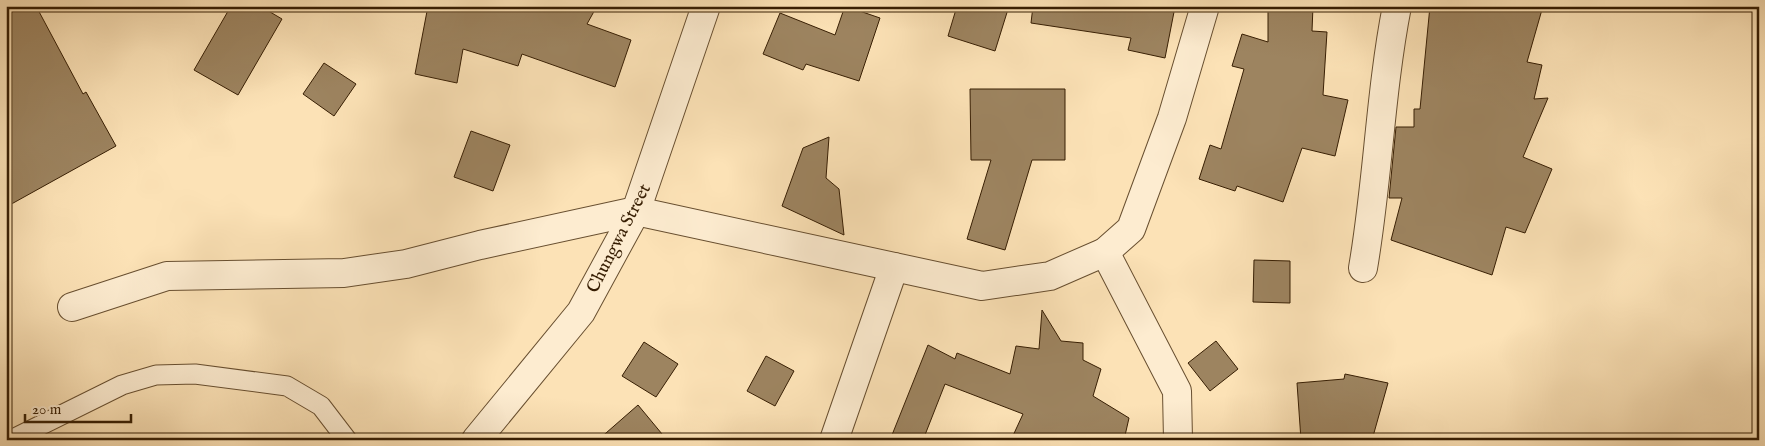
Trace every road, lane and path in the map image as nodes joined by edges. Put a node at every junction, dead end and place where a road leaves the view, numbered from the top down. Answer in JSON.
{"nodes":[{"id":1,"x":706,"y":6,"type":"edge"},
{"id":2,"x":1205,"y":6,"type":"edge"},
{"id":3,"x":1397,"y":6,"type":"edge"},
{"id":4,"x":636,"y":211,"type":"junction"},
{"id":5,"x":1105,"y":252,"type":"junction"},
{"id":6,"x":894,"y":266,"type":"junction"},
{"id":7,"x":1363,"y":268,"type":"dead end"},
{"id":8,"x":72,"y":307,"type":"dead end"},
{"id":9,"x":11,"y":440,"type":"edge"},
{"id":10,"x":347,"y":440,"type":"edge"},
{"id":11,"x":476,"y":440,"type":"edge"},
{"id":12,"x":834,"y":440,"type":"edge"},
{"id":13,"x":1178,"y":440,"type":"edge"}],
"edges":[{"from":1,"to":4,"type":"street","name":"Chungwa Street"},
{"from":2,"to":5,"type":"street"},
{"from":3,"to":7,"type":"street"},
{"from":4,"to":6,"type":"street"},
{"from":4,"to":8,"type":"street"},
{"from":4,"to":11,"type":"street","name":"Chungwa Street"},
{"from":5,"to":6,"type":"street"},
{"from":5,"to":13,"type":"street"},
{"from":6,"to":12,"type":"street"},
{"from":9,"to":10,"type":"lane"}]}
